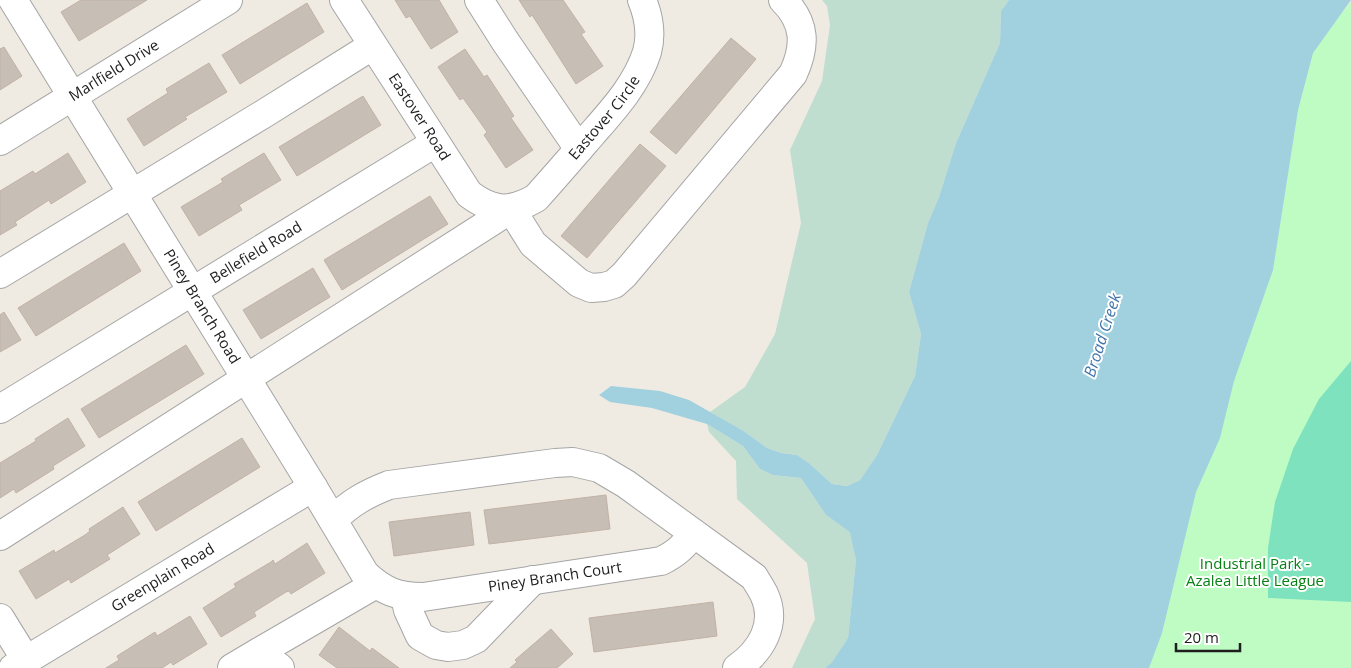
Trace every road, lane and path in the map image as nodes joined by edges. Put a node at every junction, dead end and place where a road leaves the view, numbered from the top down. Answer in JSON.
{"nodes":[{"id":1,"x":9,"y":0,"type":"edge"},
{"id":2,"x":13,"y":0,"type":"edge"},
{"id":3,"x":228,"y":0,"type":"edge"},
{"id":4,"x":344,"y":0,"type":"edge"},
{"id":5,"x":479,"y":0,"type":"edge"},
{"id":6,"x":642,"y":0,"type":"edge"},
{"id":7,"x":783,"y":0,"type":"edge"},
{"id":8,"x":0,"y":6,"type":"edge"},
{"id":9,"x":372,"y":46,"type":"junction"},
{"id":10,"x":72,"y":96,"type":"junction"},
{"id":11,"x":0,"y":141,"type":"edge"},
{"id":12,"x":434,"y":143,"type":"junction"},
{"id":13,"x":579,"y":149,"type":"junction"},
{"id":14,"x":132,"y":194,"type":"junction"},
{"id":15,"x":511,"y":208,"type":"junction"},
{"id":16,"x":0,"y":274,"type":"edge"},
{"id":17,"x":193,"y":291,"type":"junction"},
{"id":18,"x":246,"y":378,"type":"junction"},
{"id":19,"x":0,"y":409,"type":"edge"},
{"id":20,"x":313,"y":488,"type":"junction"},
{"id":21,"x":333,"y":520,"type":"junction"},
{"id":22,"x":693,"y":533,"type":"junction"},
{"id":23,"x":0,"y":536,"type":"edge"},
{"id":24,"x":533,"y":580,"type":"junction"},
{"id":25,"x":376,"y":584,"type":"junction"},
{"id":26,"x":405,"y":597,"type":"junction"},
{"id":27,"x":0,"y":618,"type":"edge"},
{"id":28,"x":259,"y":652,"type":"junction"},
{"id":29,"x":19,"y":664,"type":"edge"},
{"id":30,"x":232,"y":668,"type":"edge"},
{"id":31,"x":280,"y":668,"type":"edge"},
{"id":32,"x":737,"y":668,"type":"edge"}],
"edges":[{"from":1,"to":8,"type":"street"},
{"from":2,"to":10,"type":"street","name":"Piney Branch Road"},
{"from":3,"to":10,"type":"street","name":"Marlfield Drive"},
{"from":4,"to":9,"type":"street","name":"Eastover Road"},
{"from":5,"to":13,"type":"street"},
{"from":6,"to":13,"type":"street","name":"Eastover Circle"},
{"from":7,"to":15,"type":"street"},
{"from":9,"to":12,"type":"street","name":"Eastover Road"},
{"from":9,"to":14,"type":"street"},
{"from":10,"to":11,"type":"street","name":"Marlfield Drive"},
{"from":10,"to":14,"type":"street","name":"Piney Branch Road"},
{"from":12,"to":15,"type":"street","name":"Eastover Road"},
{"from":12,"to":17,"type":"street","name":"Bellefield Road"},
{"from":13,"to":15,"type":"street","name":"Eastover Circle"},
{"from":14,"to":16,"type":"street"},
{"from":14,"to":17,"type":"street","name":"Piney Branch Road"},
{"from":15,"to":18,"type":"street","name":"Eastover Circle"},
{"from":17,"to":18,"type":"street","name":"Piney Branch Road"},
{"from":17,"to":19,"type":"street","name":"Bellefield Road"},
{"from":18,"to":20,"type":"street","name":"Piney Branch Road"},
{"from":18,"to":23,"type":"street","name":"Eastover Circle"},
{"from":20,"to":21,"type":"street","name":"Piney Branch Road"},
{"from":20,"to":29,"type":"street","name":"Greenplain Road"},
{"from":21,"to":22,"type":"street"},
{"from":21,"to":25,"type":"street","name":"Piney Branch Road"},
{"from":22,"to":24,"type":"street","name":"Piney Branch Court"},
{"from":22,"to":32,"type":"street"},
{"from":24,"to":26,"type":"street","name":"Piney Branch Court"},
{"from":24,"to":26,"type":"street"},
{"from":25,"to":26,"type":"street","name":"Piney Branch Road"},
{"from":25,"to":28,"type":"street"},
{"from":27,"to":29,"type":"street"},
{"from":28,"to":30,"type":"street"},
{"from":28,"to":31,"type":"street"}]}
